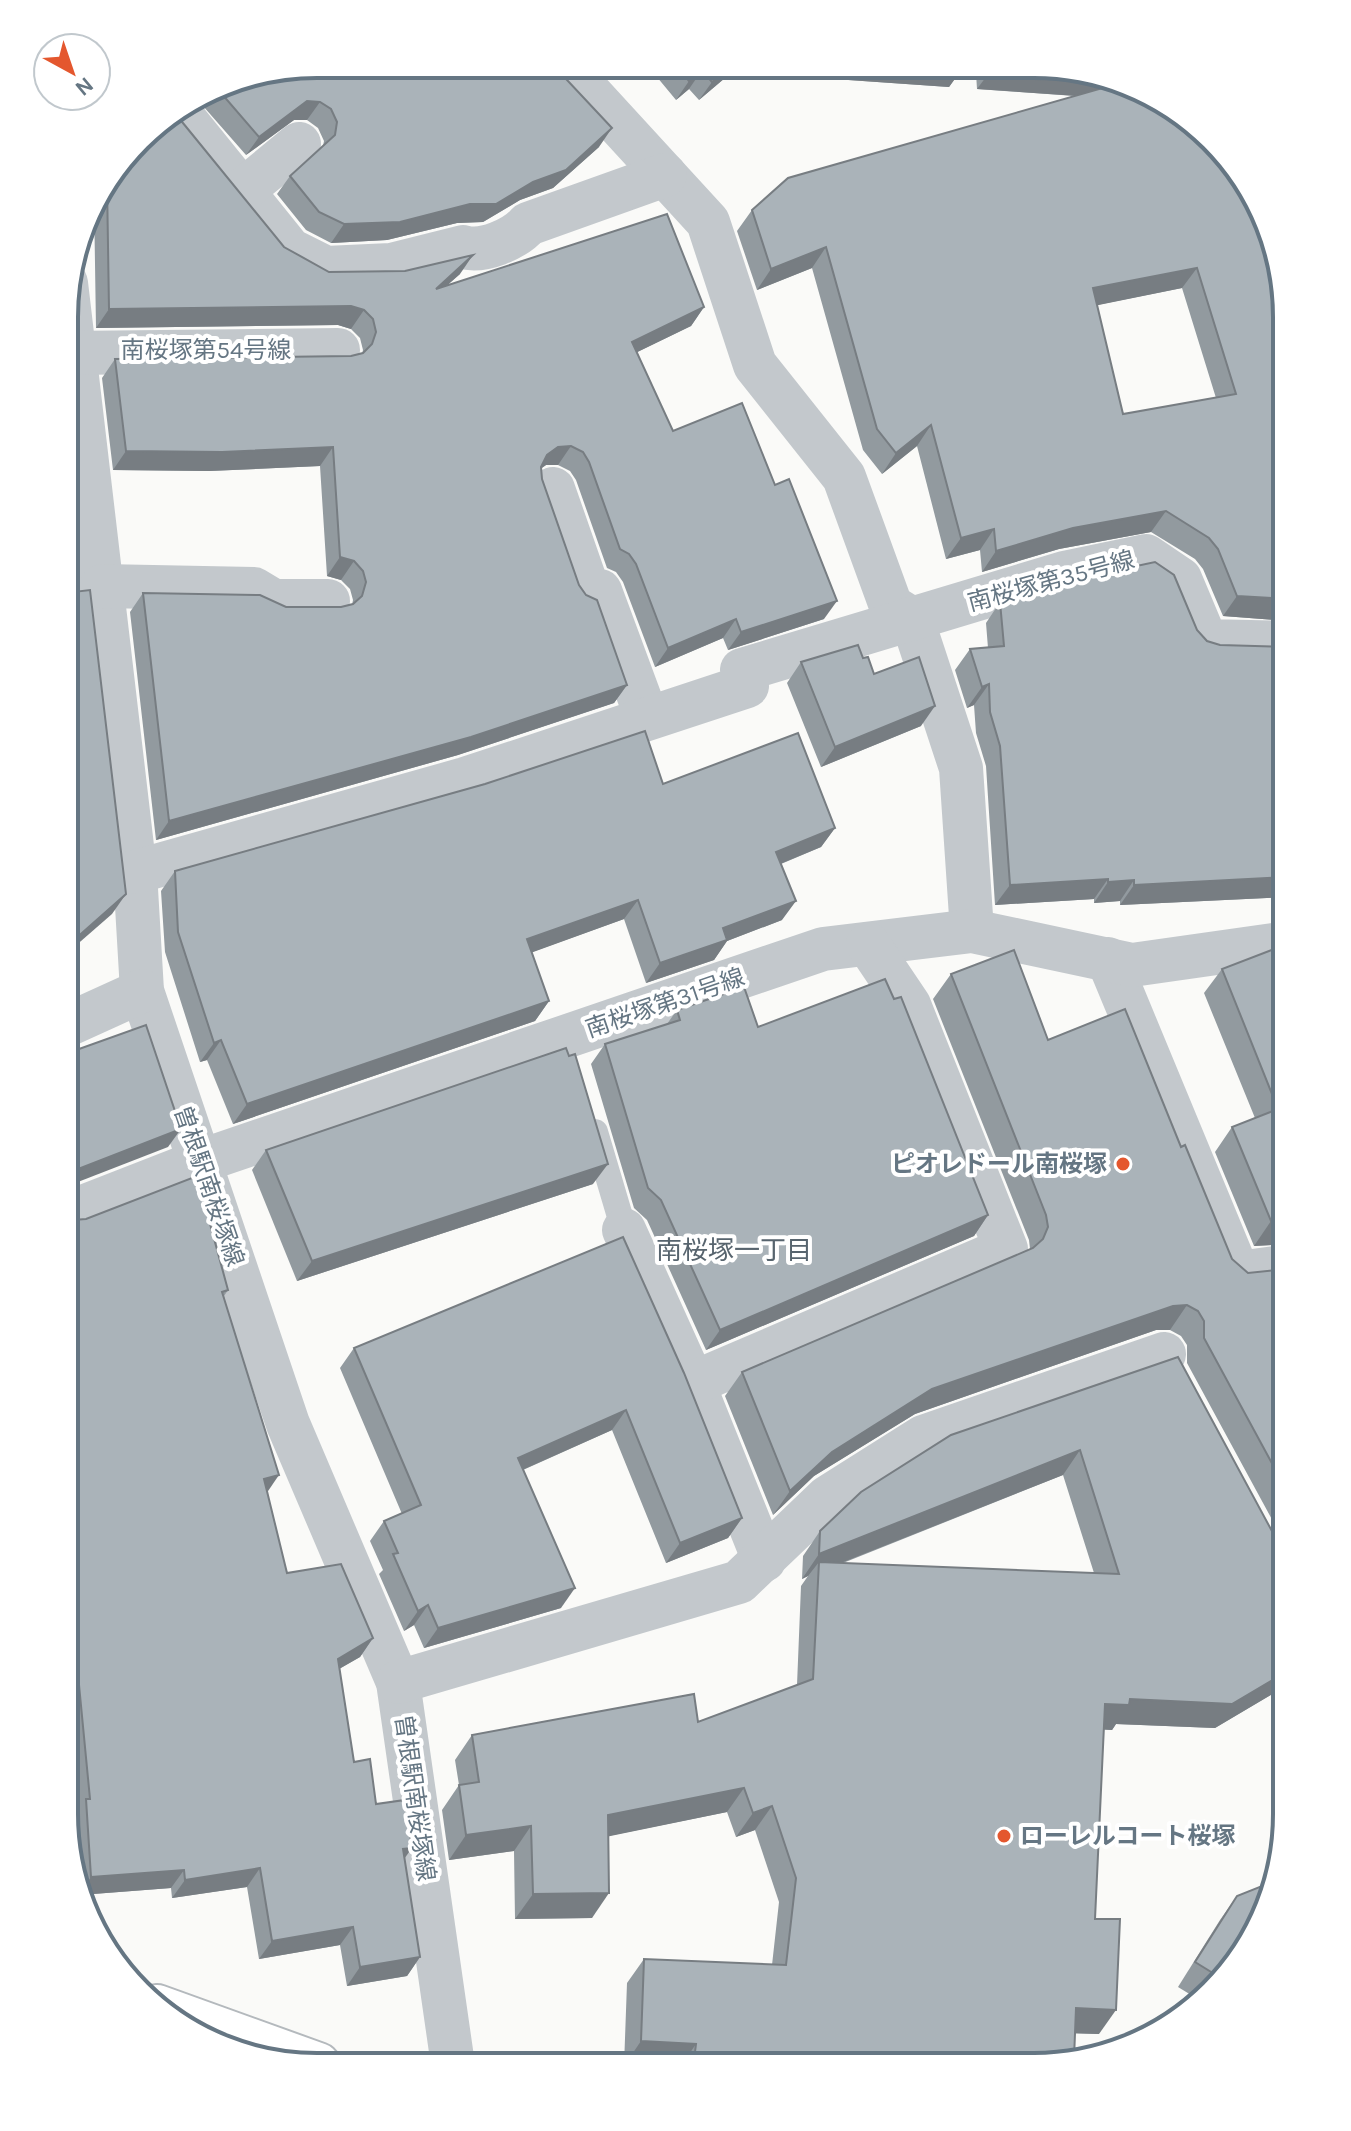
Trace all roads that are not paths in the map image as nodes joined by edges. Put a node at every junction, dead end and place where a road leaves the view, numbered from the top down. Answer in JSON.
{"nodes":[{"id":1,"x":576,"y":78,"type":"edge"},
{"id":2,"x":184,"y":118,"type":"edge"},
{"id":3,"x":299,"y":144,"type":"dead end"},
{"id":4,"x":665,"y":175,"type":"junction"},
{"id":5,"x":242,"y":191,"type":"junction"},
{"id":6,"x":338,"y":350,"type":"dead end"},
{"id":7,"x":78,"y":352,"type":"edge"},
{"id":8,"x":78,"y":410,"type":"edge"},
{"id":9,"x":553,"y":489,"type":"dead end"},
{"id":10,"x":102,"y":586,"type":"junction"},
{"id":11,"x":328,"y":601,"type":"dead end"},
{"id":12,"x":912,"y":619,"type":"junction"},
{"id":13,"x":1273,"y":643,"type":"edge"},
{"id":14,"x":647,"y":718,"type":"junction"},
{"id":15,"x":135,"y":872,"type":"junction"},
{"id":16,"x":972,"y":931,"type":"junction"},
{"id":17,"x":868,"y":944,"type":"junction"},
{"id":18,"x":1273,"y":945,"type":"edge"},
{"id":19,"x":1108,"y":959,"type":"junction"},
{"id":20,"x":142,"y":991,"type":"junction"},
{"id":21,"x":78,"y":1020,"type":"edge"},
{"id":22,"x":588,"y":1111,"type":"edge"},
{"id":23,"x":201,"y":1161,"type":"junction"},
{"id":24,"x":78,"y":1209,"type":"edge"},
{"id":25,"x":624,"y":1230,"type":"joint"},
{"id":26,"x":1272,"y":1268,"type":"edge"},
{"id":27,"x":1171,"y":1368,"type":"edge"},
{"id":28,"x":693,"y":1383,"type":"junction"},
{"id":29,"x":764,"y":1560,"type":"junction"},
{"id":30,"x":398,"y":1682,"type":"junction"},
{"id":31,"x":200,"y":2023,"type":"edge"},
{"id":32,"x":271,"y":2048,"type":"edge"},
{"id":33,"x":451,"y":2053,"type":"edge"}],
"edges":[{"from":1,"to":4,"type":"street"},
{"from":2,"to":5,"type":"street"},
{"from":3,"to":5,"type":"street"},
{"from":4,"to":5,"type":"street"},
{"from":4,"to":12,"type":"street"},
{"from":6,"to":7,"type":"street","name":"南桜塚第54号線"},
{"from":8,"to":10,"type":"street","name":"曽根駅南桜塚線"},
{"from":9,"to":14,"type":"street"},
{"from":10,"to":11,"type":"street"},
{"from":10,"to":15,"type":"street","name":"曽根駅南桜塚線"},
{"from":12,"to":13,"type":"street","name":"南桜塚第35号線"},
{"from":12,"to":14,"type":"street"},
{"from":12,"to":16,"type":"street"},
{"from":14,"to":15,"type":"street"},
{"from":15,"to":20,"type":"street","name":"曽根駅南桜塚線"},
{"from":16,"to":17,"type":"street","name":"南桜塚第31号線"},
{"from":16,"to":19,"type":"street","name":"南桜塚第31号線"},
{"from":17,"to":23,"type":"street","name":"南桜塚第31号線"},
{"from":17,"to":28,"type":"street"},
{"from":18,"to":19,"type":"street","name":"南桜塚第31号線"},
{"from":19,"to":26,"type":"street"},
{"from":20,"to":21,"type":"street"},
{"from":20,"to":23,"type":"street","name":"曽根駅南桜塚線"},
{"from":22,"to":25,"type":"lane"},
{"from":23,"to":24,"type":"street","name":"南桜塚第31号線"},
{"from":23,"to":30,"type":"street","name":"曽根駅南桜塚線"},
{"from":25,"to":28,"type":"street"},
{"from":27,"to":29,"type":"street"},
{"from":28,"to":29,"type":"street"},
{"from":29,"to":30,"type":"street"},
{"from":30,"to":33,"type":"street","name":"曽根駅南桜塚線"},
{"from":31,"to":32,"type":"highway"}]}
